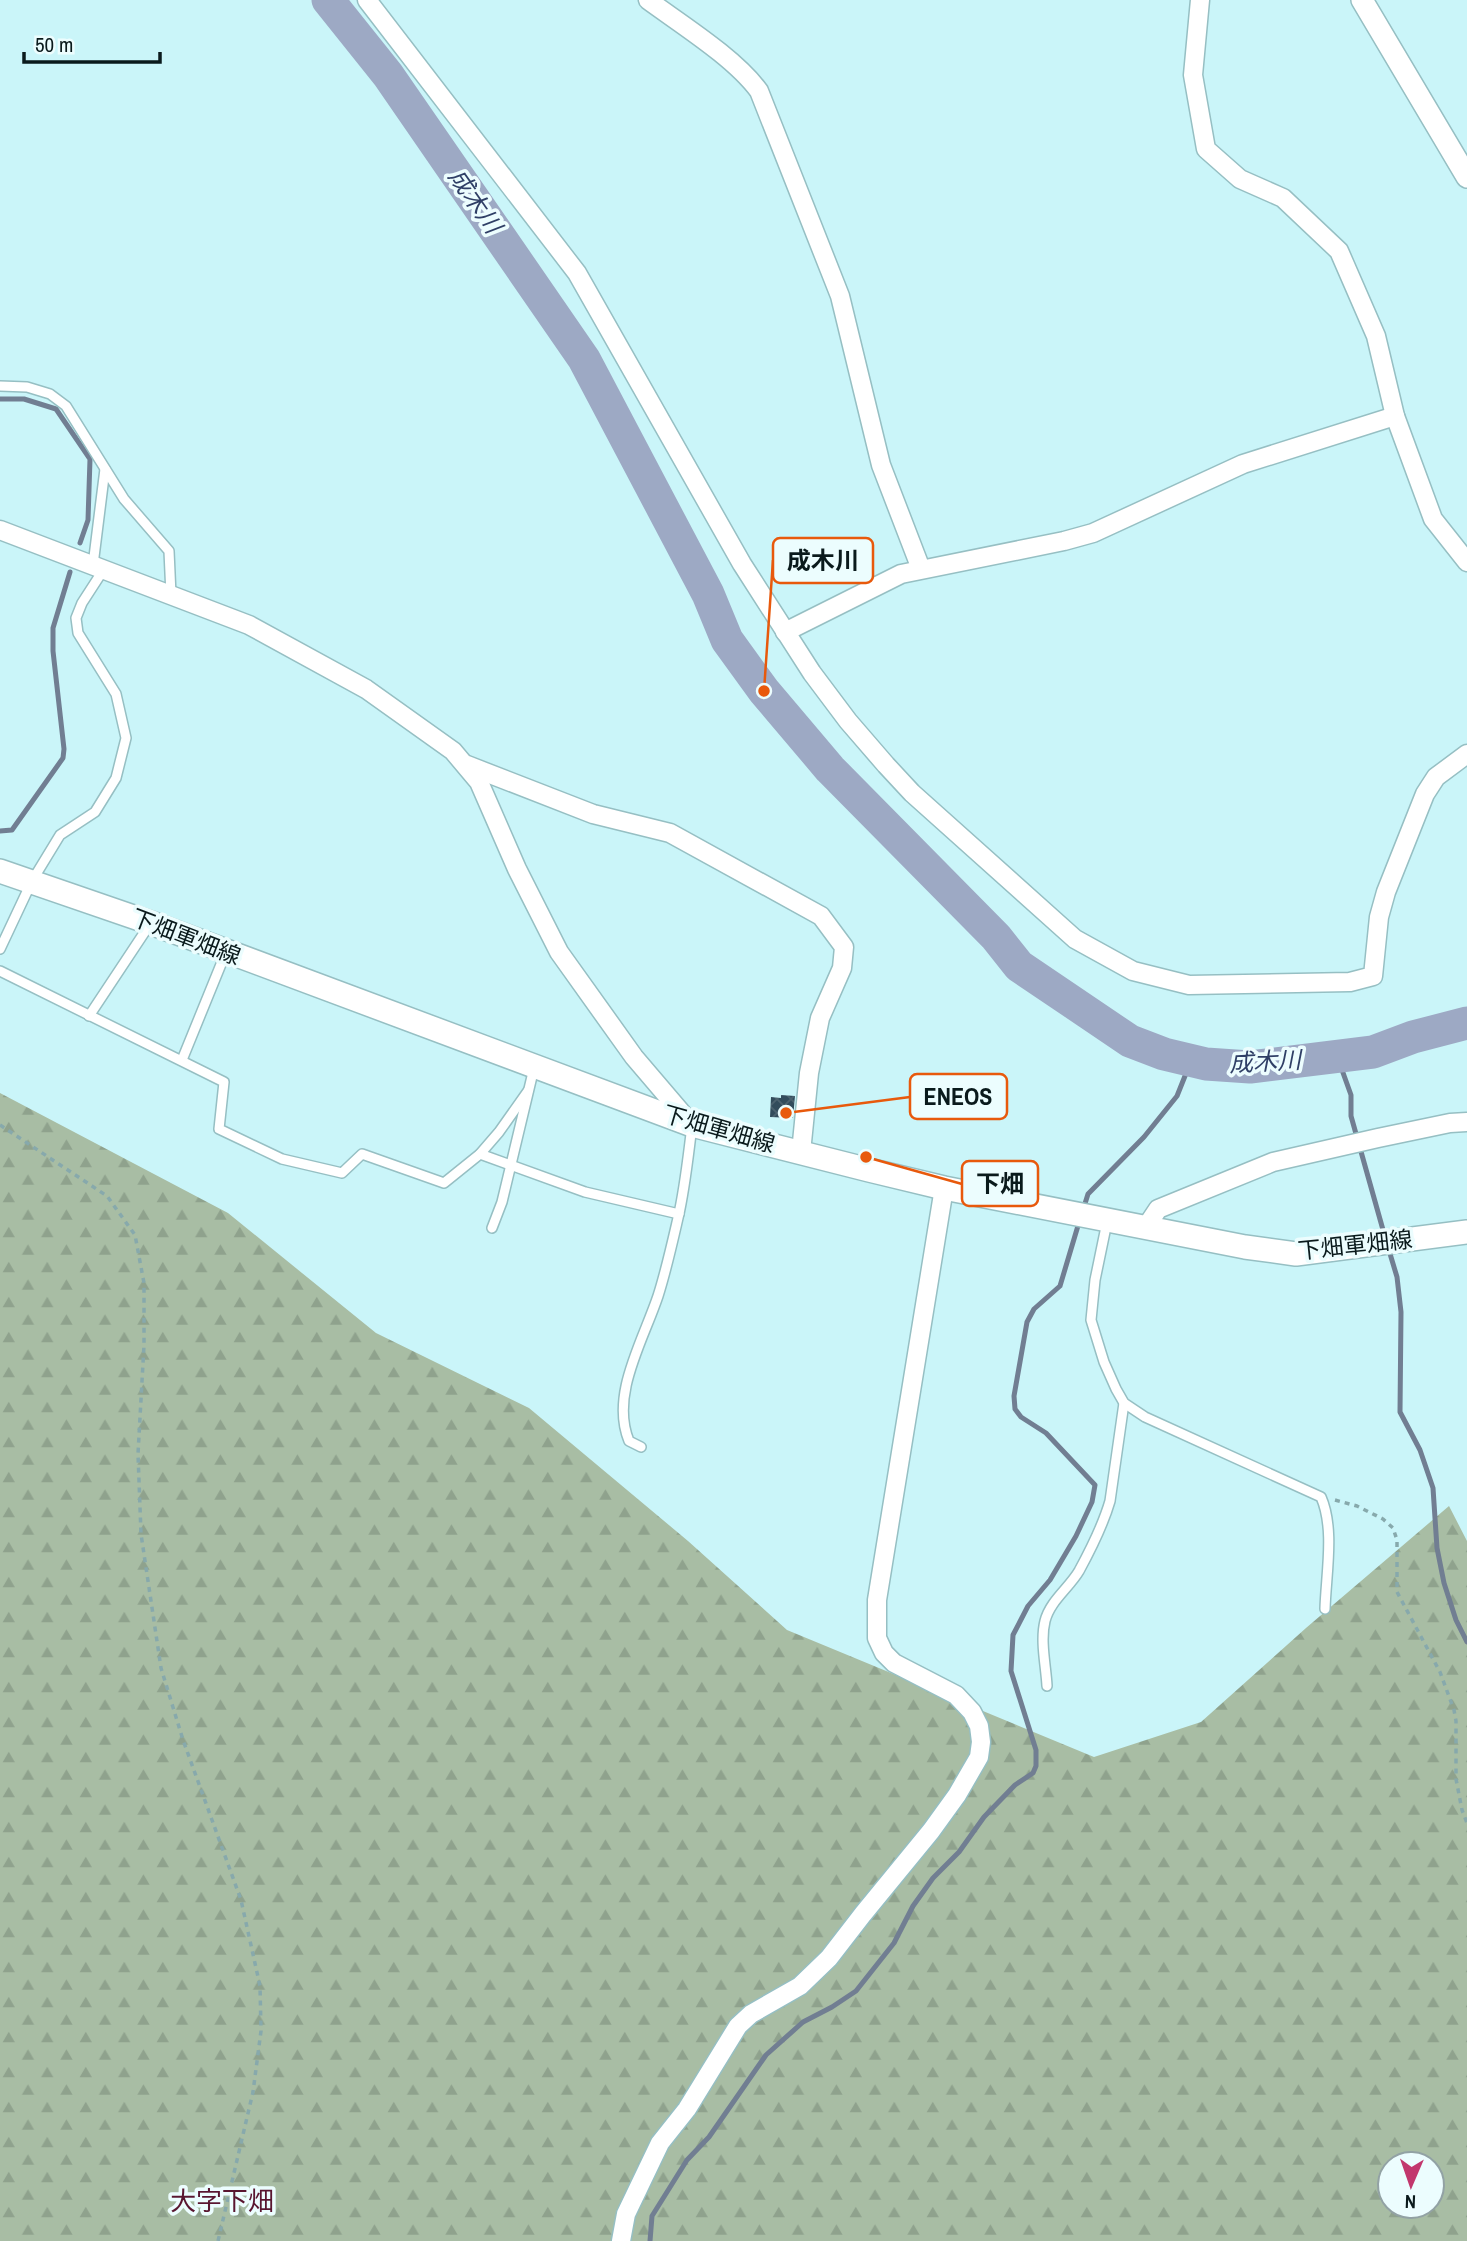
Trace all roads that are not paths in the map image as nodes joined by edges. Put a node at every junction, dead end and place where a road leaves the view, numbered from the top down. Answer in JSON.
{"nodes":[{"id":1,"x":367,"y":0,"type":"edge"},
{"id":2,"x":648,"y":0,"type":"edge"},
{"id":3,"x":1200,"y":0,"type":"edge"},
{"id":4,"x":1362,"y":0,"type":"edge"},
{"id":5,"x":1467,"y":177,"type":"edge"},
{"id":6,"x":0,"y":386,"type":"edge"},
{"id":7,"x":1395,"y":416,"type":"junction"},
{"id":8,"x":105,"y":469,"type":"junction"},
{"id":9,"x":0,"y":530,"type":"edge"},
{"id":10,"x":1467,"y":562,"type":"edge"},
{"id":11,"x":99,"y":567,"type":"junction"},
{"id":12,"x":921,"y":569,"type":"junction"},
{"id":13,"x":171,"y":595,"type":"junction"},
{"id":14,"x":785,"y":632,"type":"junction"},
{"id":15,"x":1467,"y":754,"type":"edge"},
{"id":16,"x":464,"y":764,"type":"junction"},
{"id":17,"x":0,"y":871,"type":"edge"},
{"id":18,"x":32,"y":881,"type":"junction"},
{"id":19,"x":150,"y":923,"type":"junction"},
{"id":20,"x":0,"y":949,"type":"edge"},
{"id":21,"x":226,"y":952,"type":"junction"},
{"id":22,"x":0,"y":971,"type":"edge"},
{"id":23,"x":89,"y":1016,"type":"junction"},
{"id":24,"x":182,"y":1060,"type":"junction"},
{"id":25,"x":535,"y":1067,"type":"junction"},
{"id":26,"x":528,"y":1091,"type":"junction"},
{"id":27,"x":1467,"y":1122,"type":"edge"},
{"id":28,"x":692,"y":1125,"type":"junction"},
{"id":29,"x":801,"y":1153,"type":"junction"},
{"id":30,"x":480,"y":1154,"type":"junction"},
{"id":31,"x":511,"y":1165,"type":"junction"},
{"id":32,"x":944,"y":1188,"type":"junction"},
{"id":33,"x":679,"y":1214,"type":"junction"},
{"id":34,"x":1107,"y":1220,"type":"junction"},
{"id":35,"x":1146,"y":1227,"type":"junction"},
{"id":36,"x":492,"y":1228,"type":"dead end"},
{"id":37,"x":1467,"y":1232,"type":"edge"},
{"id":38,"x":1124,"y":1403,"type":"junction"},
{"id":39,"x":641,"y":1447,"type":"dead end"},
{"id":40,"x":1325,"y":1609,"type":"dead end"},
{"id":41,"x":1047,"y":1686,"type":"dead end"},
{"id":42,"x":621,"y":2241,"type":"edge"}],
"edges":[{"from":1,"to":14,"type":"street"},
{"from":2,"to":12,"type":"street"},
{"from":3,"to":7,"type":"street"},
{"from":4,"to":5,"type":"street"},
{"from":6,"to":8,"type":"lane"},
{"from":7,"to":10,"type":"street"},
{"from":7,"to":12,"type":"street"},
{"from":8,"to":11,"type":"lane"},
{"from":8,"to":13,"type":"lane"},
{"from":9,"to":11,"type":"street"},
{"from":11,"to":13,"type":"street"},
{"from":11,"to":18,"type":"lane"},
{"from":12,"to":14,"type":"street"},
{"from":13,"to":16,"type":"street"},
{"from":14,"to":15,"type":"street"},
{"from":16,"to":28,"type":"street"},
{"from":16,"to":29,"type":"street"},
{"from":17,"to":18,"type":"main road","name":"下畑軍畑線"},
{"from":18,"to":19,"type":"main road","name":"下畑軍畑線"},
{"from":18,"to":20,"type":"lane"},
{"from":19,"to":21,"type":"main road","name":"下畑軍畑線"},
{"from":19,"to":23,"type":"lane"},
{"from":21,"to":24,"type":"lane"},
{"from":21,"to":25,"type":"main road","name":"下畑軍畑線"},
{"from":22,"to":23,"type":"lane"},
{"from":23,"to":24,"type":"lane"},
{"from":24,"to":30,"type":"lane"},
{"from":25,"to":26,"type":"lane"},
{"from":25,"to":28,"type":"main road","name":"下畑軍畑線"},
{"from":26,"to":30,"type":"lane"},
{"from":26,"to":31,"type":"lane"},
{"from":27,"to":35,"type":"street"},
{"from":28,"to":29,"type":"main road","name":"下畑軍畑線"},
{"from":28,"to":33,"type":"lane"},
{"from":29,"to":32,"type":"main road","name":"下畑軍畑線"},
{"from":30,"to":31,"type":"lane"},
{"from":31,"to":33,"type":"lane"},
{"from":31,"to":36,"type":"lane"},
{"from":32,"to":34,"type":"main road","name":"下畑軍畑線"},
{"from":32,"to":42,"type":"street"},
{"from":33,"to":39,"type":"lane"},
{"from":34,"to":35,"type":"main road","name":"下畑軍畑線"},
{"from":34,"to":38,"type":"lane"},
{"from":35,"to":37,"type":"main road","name":"下畑軍畑線"},
{"from":38,"to":40,"type":"lane"},
{"from":38,"to":41,"type":"lane"}]}
